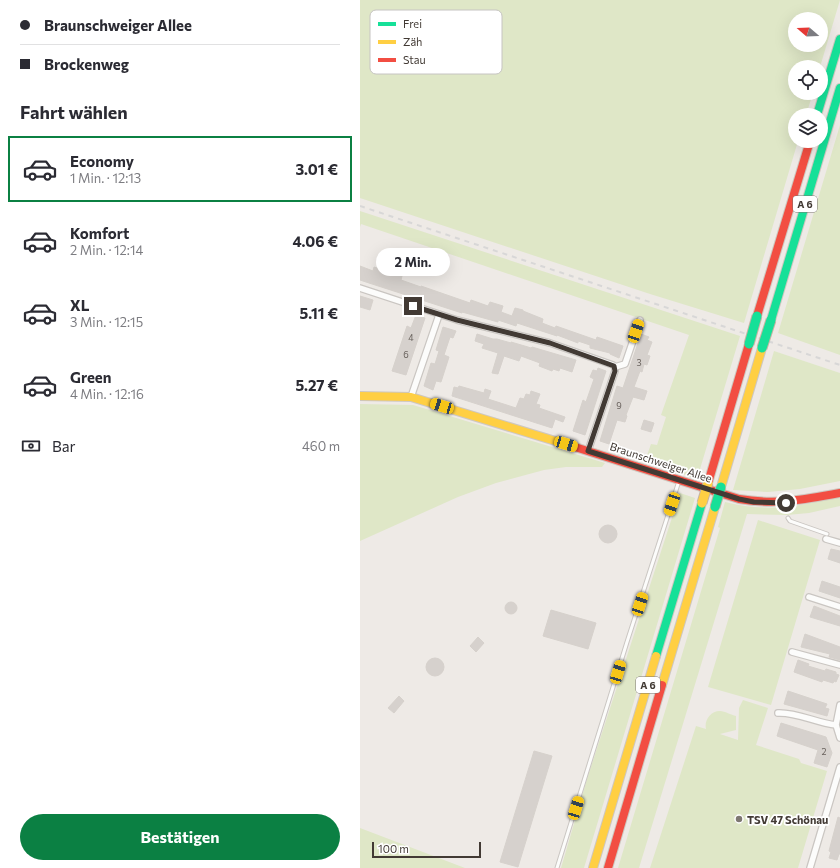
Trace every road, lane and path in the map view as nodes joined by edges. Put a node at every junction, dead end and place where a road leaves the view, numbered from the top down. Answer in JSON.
{"nodes":[{"id":1,"x":840,"y":39,"type":"edge"},
{"id":2,"x":840,"y":88,"type":"edge"},
{"id":3,"x":819,"y":108,"type":"edge"},
{"id":4,"x":808,"y":148,"type":"edge"},
{"id":5,"x":360,"y":288,"type":"edge"},
{"id":6,"x":440,"y":315,"type":"junction"},
{"id":7,"x":640,"y":320,"type":"dead end"},
{"id":8,"x":615,"y":367,"type":"junction"},
{"id":9,"x":360,"y":396,"type":"edge"},
{"id":10,"x":411,"y":398,"type":"junction"},
{"id":11,"x":588,"y":451,"type":"junction"},
{"id":12,"x":680,"y":480,"type":"junction"},
{"id":13,"x":840,"y":493,"type":"edge"},
{"id":14,"x":788,"y":518,"type":"dead end"},
{"id":15,"x":827,"y":536,"type":"joint"},
{"id":16,"x":840,"y":543,"type":"edge"},
{"id":17,"x":809,"y":597,"type":"dead end"},
{"id":18,"x":840,"y":606,"type":"edge"},
{"id":19,"x":792,"y":652,"type":"dead end"},
{"id":20,"x":840,"y":665,"type":"edge"},
{"id":21,"x":840,"y":705,"type":"edge"},
{"id":22,"x":778,"y":713,"type":"dead end"},
{"id":23,"x":836,"y":725,"type":"junction"},
{"id":24,"x":840,"y":738,"type":"edge"},
{"id":25,"x":840,"y":766,"type":"edge"},
{"id":26,"x":557,"y":868,"type":"edge"},
{"id":27,"x":593,"y":868,"type":"edge"},
{"id":28,"x":608,"y":868,"type":"edge"},
{"id":29,"x":810,"y":868,"type":"edge"}],
"edges":[{"from":1,"to":3,"type":"main road"},
{"from":2,"to":28,"type":"main road","number":"A 6","bridge":true},
{"from":4,"to":27,"type":"main road","number":"A 6","bridge":true},
{"from":5,"to":6,"type":"street"},
{"from":6,"to":8,"type":"street"},
{"from":6,"to":10,"type":"street"},
{"from":7,"to":8,"type":"street"},
{"from":8,"to":11,"type":"street"},
{"from":9,"to":10,"type":"main road","name":"Braunschweiger Allee"},
{"from":10,"to":11,"type":"main road","name":"Braunschweiger Allee"},
{"from":11,"to":12,"type":"main road","name":"Braunschweiger Allee"},
{"from":12,"to":13,"type":"main road","name":"Braunschweiger Allee"},
{"from":12,"to":26,"type":"lane"},
{"from":14,"to":15,"type":"lane"},
{"from":15,"to":16,"type":"street"},
{"from":17,"to":18,"type":"street"},
{"from":19,"to":20,"type":"street"},
{"from":21,"to":23,"type":"street"},
{"from":22,"to":23,"type":"street"},
{"from":23,"to":24,"type":"street"},
{"from":25,"to":29,"type":"street"}]}
